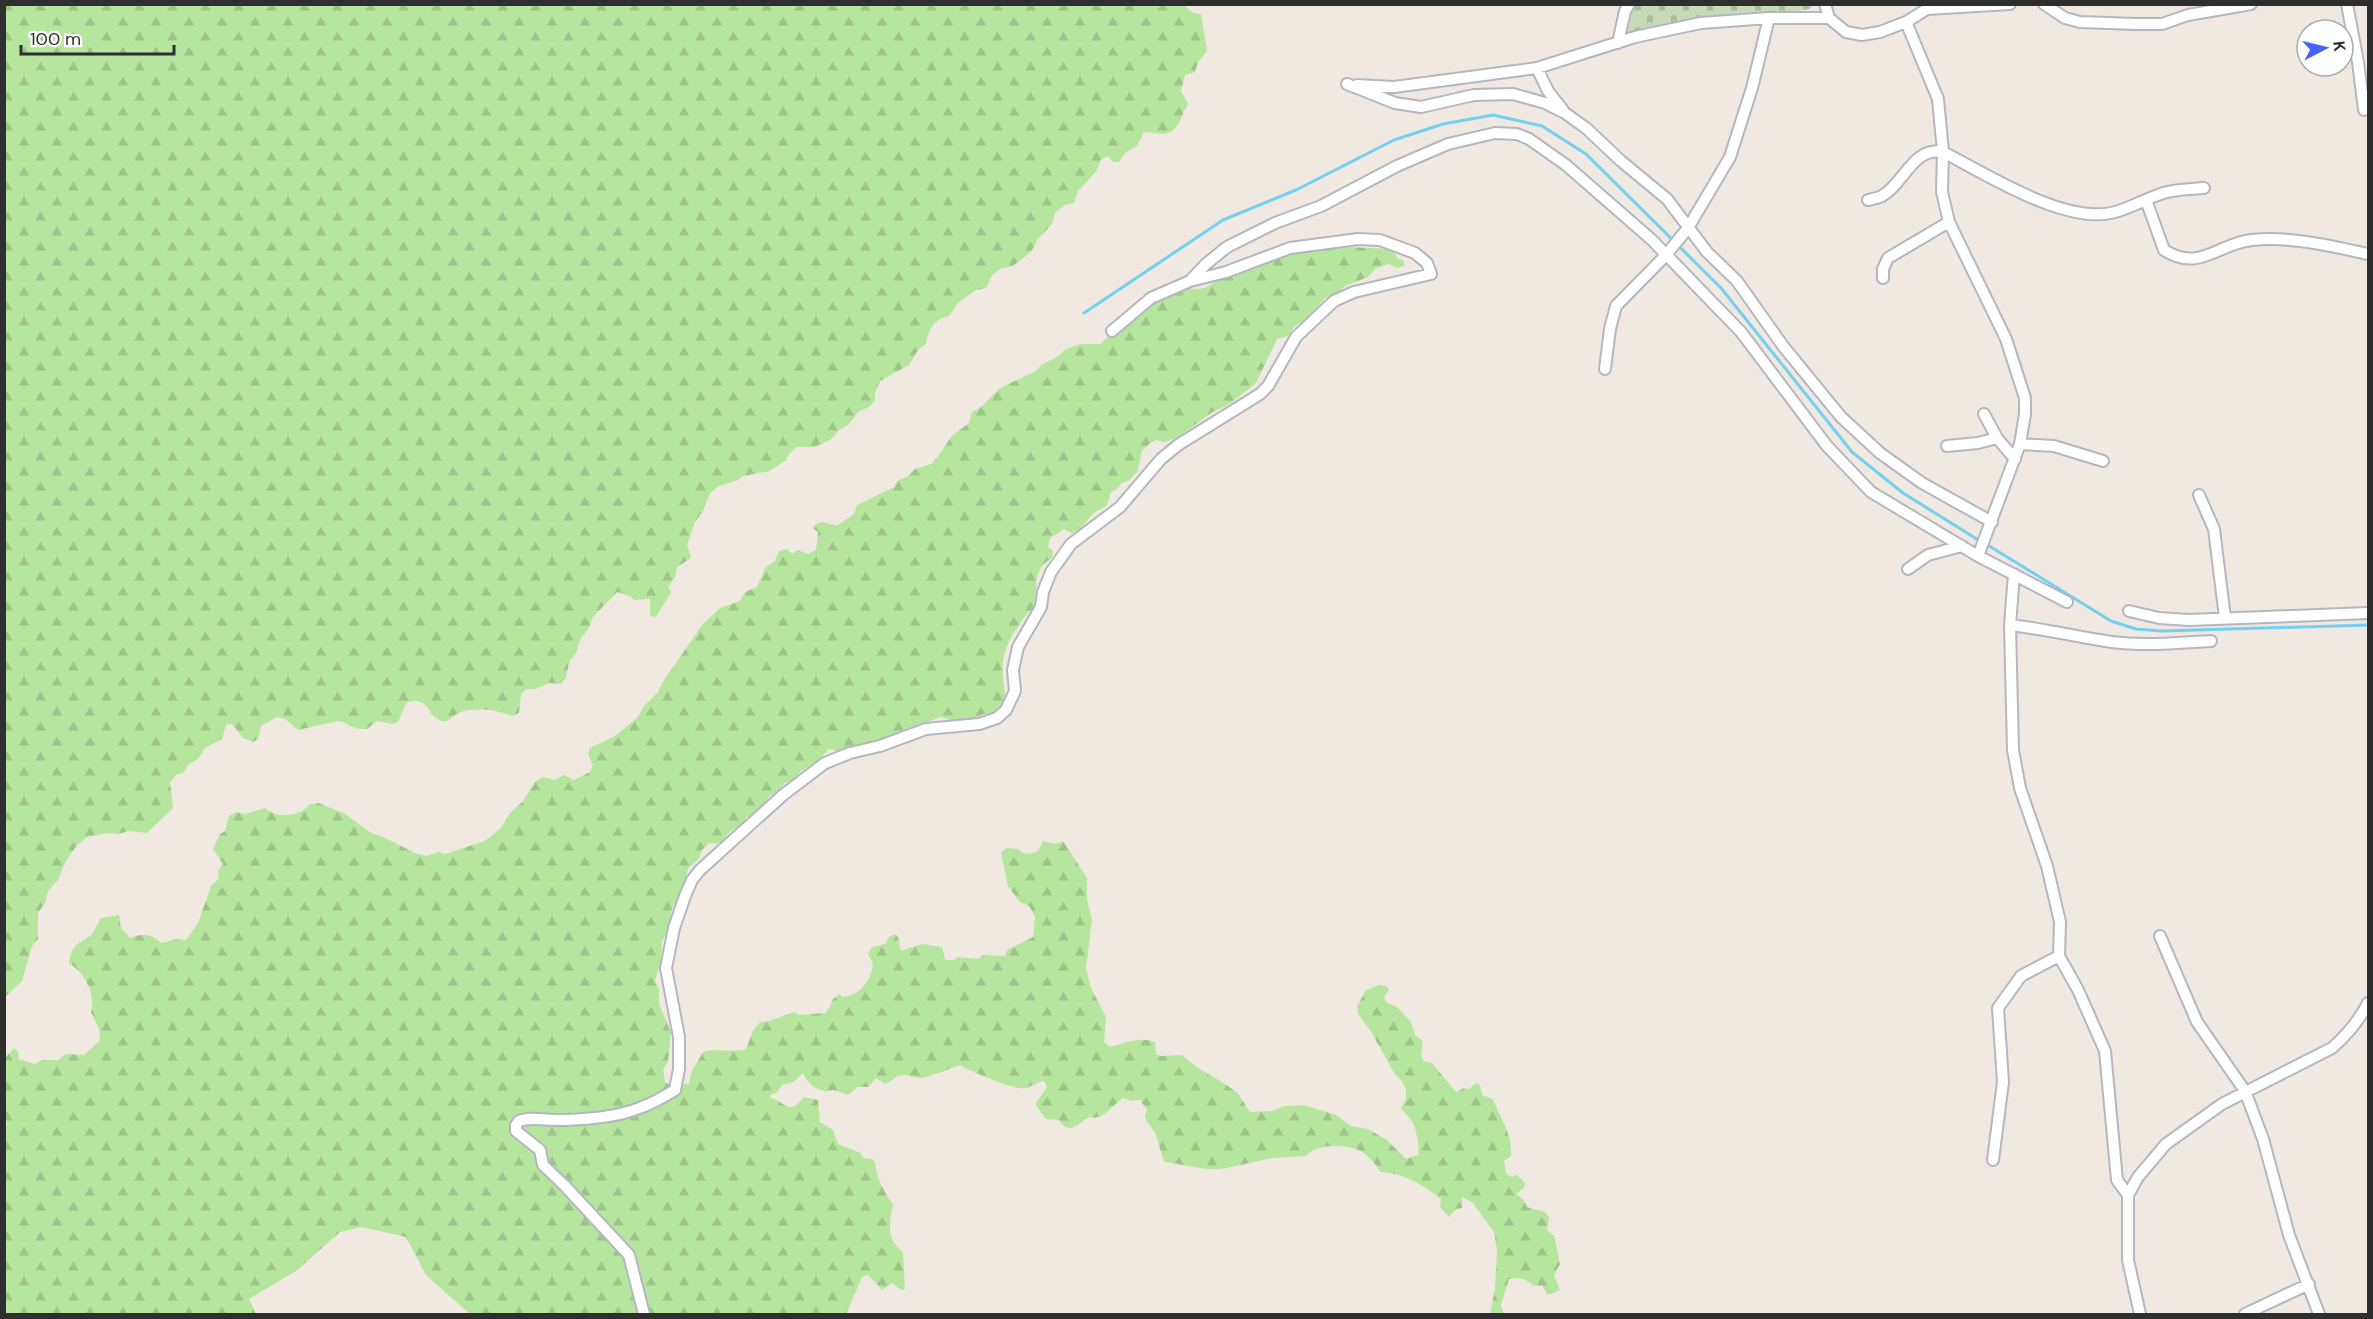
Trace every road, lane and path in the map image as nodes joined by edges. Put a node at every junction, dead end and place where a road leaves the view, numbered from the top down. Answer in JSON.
{"nodes":[{"id":1,"x":1629,"y":4,"type":"edge"},
{"id":2,"x":1825,"y":4,"type":"edge"},
{"id":3,"x":2010,"y":4,"type":"edge"},
{"id":4,"x":2044,"y":4,"type":"edge"},
{"id":5,"x":2251,"y":4,"type":"edge"},
{"id":6,"x":2347,"y":4,"type":"edge"},
{"id":7,"x":1927,"y":7,"type":"edge"},
{"id":8,"x":1769,"y":18,"type":"junction"},
{"id":9,"x":1829,"y":18,"type":"junction"},
{"id":10,"x":1906,"y":22,"type":"junction"},
{"id":11,"x":1618,"y":43,"type":"junction"},
{"id":12,"x":1537,"y":68,"type":"junction"},
{"id":13,"x":2364,"y":110,"type":"dead end"},
{"id":14,"x":1565,"y":113,"type":"junction"},
{"id":15,"x":1943,"y":152,"type":"junction"},
{"id":16,"x":2204,"y":188,"type":"dead end"},
{"id":17,"x":1868,"y":200,"type":"dead end"},
{"id":18,"x":2146,"y":200,"type":"junction"},
{"id":19,"x":1949,"y":222,"type":"junction"},
{"id":20,"x":1688,"y":228,"type":"junction"},
{"id":21,"x":2368,"y":254,"type":"edge"},
{"id":22,"x":1666,"y":255,"type":"junction"},
{"id":23,"x":1883,"y":278,"type":"dead end"},
{"id":24,"x":1190,"y":281,"type":"junction"},
{"id":25,"x":1112,"y":331,"type":"dead end"},
{"id":26,"x":1605,"y":369,"type":"dead end"},
{"id":27,"x":1984,"y":414,"type":"dead end"},
{"id":28,"x":1997,"y":438,"type":"junction"},
{"id":29,"x":2020,"y":444,"type":"junction"},
{"id":30,"x":1947,"y":446,"type":"dead end"},
{"id":31,"x":2015,"y":459,"type":"junction"},
{"id":32,"x":2103,"y":461,"type":"dead end"},
{"id":33,"x":2199,"y":495,"type":"dead end"},
{"id":34,"x":1992,"y":522,"type":"junction"},
{"id":35,"x":1962,"y":546,"type":"junction"},
{"id":36,"x":1978,"y":556,"type":"junction"},
{"id":37,"x":1908,"y":568,"type":"dead end"},
{"id":38,"x":2014,"y":574,"type":"junction"},
{"id":39,"x":2067,"y":602,"type":"dead end"},
{"id":40,"x":2129,"y":611,"type":"dead end"},
{"id":41,"x":2368,"y":613,"type":"edge"},
{"id":42,"x":2225,"y":618,"type":"junction"},
{"id":43,"x":2010,"y":625,"type":"junction"},
{"id":44,"x":2211,"y":641,"type":"dead end"},
{"id":45,"x":2160,"y":936,"type":"dead end"},
{"id":46,"x":2059,"y":956,"type":"junction"},
{"id":47,"x":2368,"y":1003,"type":"edge"},
{"id":48,"x":2245,"y":1091,"type":"junction"},
{"id":49,"x":1993,"y":1160,"type":"dead end"},
{"id":50,"x":2128,"y":1195,"type":"junction"},
{"id":51,"x":2309,"y":1284,"type":"junction"},
{"id":52,"x":644,"y":1314,"type":"edge"},
{"id":53,"x":2140,"y":1314,"type":"edge"},
{"id":54,"x":2245,"y":1314,"type":"edge"},
{"id":55,"x":2319,"y":1314,"type":"edge"}],
"edges":[{"from":1,"to":11,"type":"street"},
{"from":2,"to":9,"type":"street"},
{"from":3,"to":7,"type":"street"},
{"from":4,"to":5,"type":"street"},
{"from":6,"to":13,"type":"street"},
{"from":7,"to":10,"type":"street"},
{"from":8,"to":9,"type":"street"},
{"from":8,"to":11,"type":"street"},
{"from":8,"to":20,"type":"street"},
{"from":9,"to":10,"type":"street"},
{"from":10,"to":15,"type":"street"},
{"from":11,"to":12,"type":"street"},
{"from":12,"to":14,"type":"street"},
{"from":12,"to":14,"type":"street"},
{"from":14,"to":20,"type":"street"},
{"from":15,"to":17,"type":"street"},
{"from":15,"to":18,"type":"street"},
{"from":15,"to":19,"type":"street"},
{"from":16,"to":18,"type":"street"},
{"from":18,"to":21,"type":"street"},
{"from":19,"to":23,"type":"street"},
{"from":19,"to":29,"type":"street"},
{"from":20,"to":22,"type":"street"},
{"from":20,"to":34,"type":"street"},
{"from":22,"to":24,"type":"street"},
{"from":22,"to":26,"type":"street"},
{"from":22,"to":35,"type":"street"},
{"from":24,"to":25,"type":"street"},
{"from":24,"to":52,"type":"street"},
{"from":27,"to":28,"type":"street"},
{"from":28,"to":30,"type":"street"},
{"from":28,"to":31,"type":"street"},
{"from":29,"to":31,"type":"street"},
{"from":29,"to":32,"type":"street"},
{"from":31,"to":34,"type":"street"},
{"from":33,"to":42,"type":"street"},
{"from":34,"to":36,"type":"street"},
{"from":35,"to":36,"type":"street"},
{"from":35,"to":37,"type":"street"},
{"from":36,"to":38,"type":"street"},
{"from":38,"to":39,"type":"street"},
{"from":38,"to":43,"type":"street"},
{"from":40,"to":42,"type":"street"},
{"from":41,"to":42,"type":"street"},
{"from":43,"to":44,"type":"street"},
{"from":43,"to":46,"type":"street"},
{"from":45,"to":48,"type":"street"},
{"from":46,"to":49,"type":"street"},
{"from":46,"to":50,"type":"street"},
{"from":47,"to":48,"type":"street"},
{"from":48,"to":50,"type":"street"},
{"from":48,"to":51,"type":"street"},
{"from":50,"to":53,"type":"street"},
{"from":51,"to":54,"type":"street"},
{"from":51,"to":55,"type":"street"}]}
